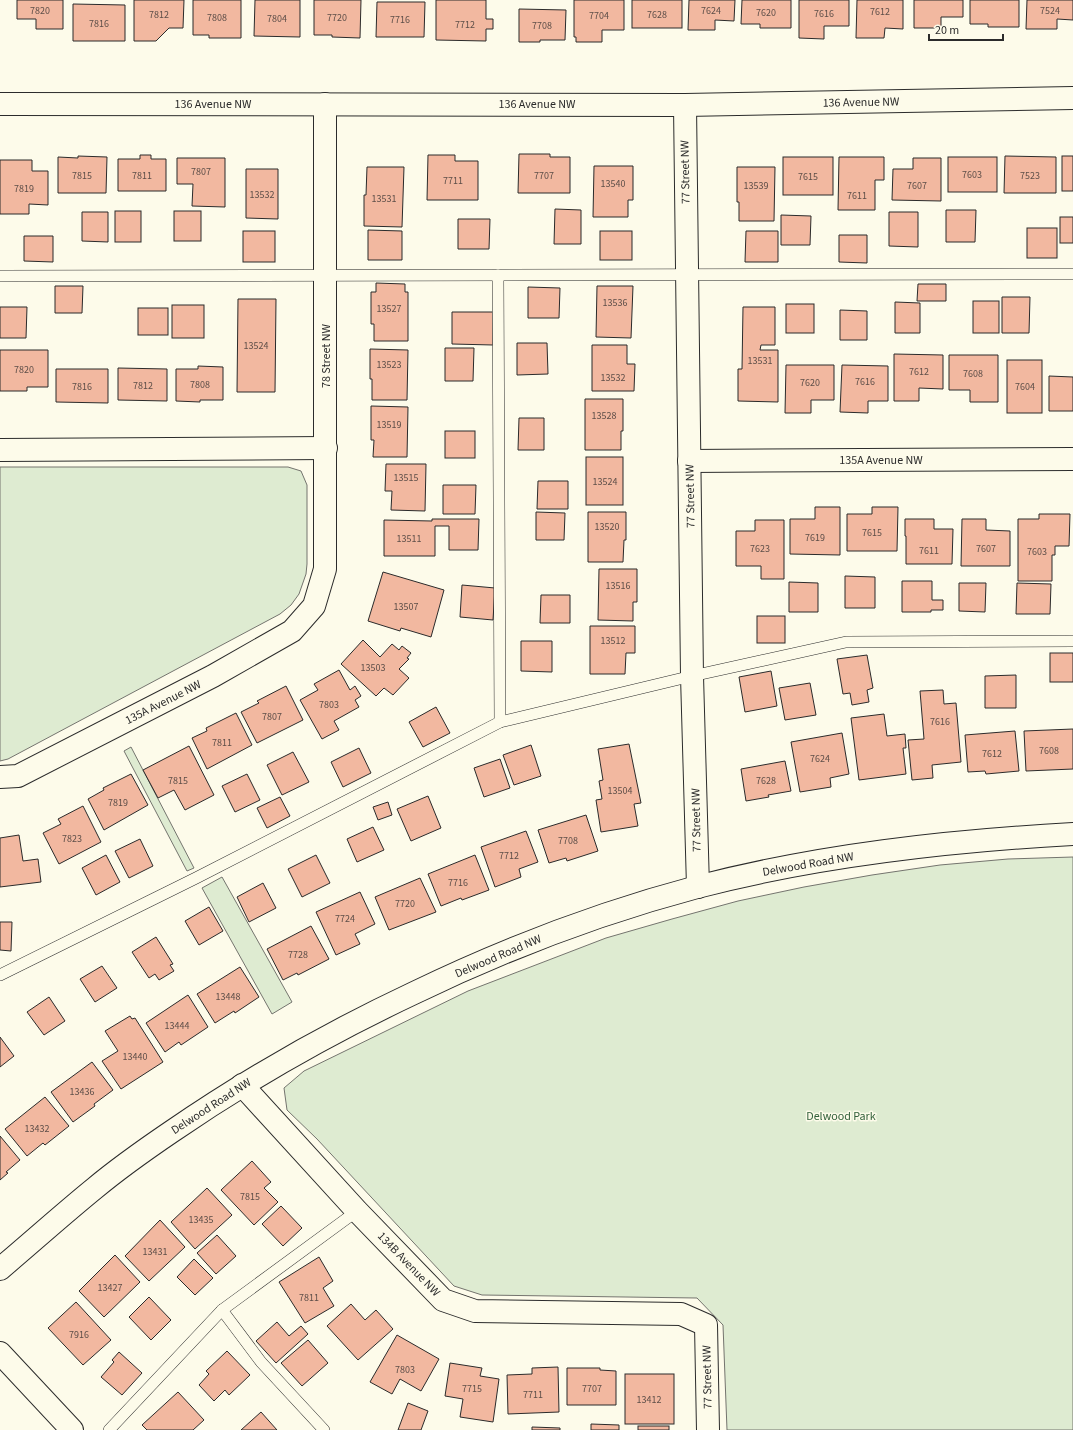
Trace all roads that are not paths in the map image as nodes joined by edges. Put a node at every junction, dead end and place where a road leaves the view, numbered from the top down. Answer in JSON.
{"nodes":[{"id":1,"x":1073,"y":98,"type":"edge"},
{"id":2,"x":0,"y":104,"type":"edge"},
{"id":3,"x":325,"y":104,"type":"junction"},
{"id":4,"x":684,"y":105,"type":"junction"},
{"id":5,"x":1073,"y":274,"type":"edge"},
{"id":6,"x":326,"y":275,"type":"junction"},
{"id":7,"x":498,"y":275,"type":"junction"},
{"id":8,"x":687,"y":275,"type":"junction"},
{"id":9,"x":0,"y":276,"type":"edge"},
{"id":10,"x":326,"y":448,"type":"junction"},
{"id":11,"x":0,"y":450,"type":"edge"},
{"id":12,"x":1073,"y":459,"type":"edge"},
{"id":13,"x":690,"y":461,"type":"junction"},
{"id":14,"x":314,"y":606,"type":"joint"},
{"id":15,"x":1073,"y":641,"type":"edge"},
{"id":16,"x":692,"y":676,"type":"junction"},
{"id":17,"x":500,"y":722,"type":"junction"},
{"id":18,"x":0,"y":777,"type":"edge"},
{"id":19,"x":1073,"y":834,"type":"edge"},
{"id":20,"x":698,"y":887,"type":"junction"},
{"id":21,"x":0,"y":975,"type":"edge"},
{"id":22,"x":242,"y":1085,"type":"junction"},
{"id":23,"x":357,"y":1211,"type":"junction"},
{"id":24,"x":0,"y":1269,"type":"edge"},
{"id":25,"x":222,"y":1310,"type":"junction"},
{"id":26,"x":706,"y":1325,"type":"joint"},
{"id":27,"x":0,"y":1353,"type":"edge"},
{"id":28,"x":72,"y":1430,"type":"edge"},
{"id":29,"x":109,"y":1430,"type":"edge"},
{"id":30,"x":324,"y":1430,"type":"edge"},
{"id":31,"x":708,"y":1430,"type":"edge"}],
"edges":[{"from":1,"to":4,"type":"street","name":"136 Avenue NW"},
{"from":2,"to":3,"type":"street","name":"136 Avenue NW"},
{"from":3,"to":4,"type":"street","name":"136 Avenue NW"},
{"from":3,"to":6,"type":"street","name":"78 Street NW"},
{"from":4,"to":8,"type":"street","name":"77 Street NW"},
{"from":5,"to":8,"type":"lane"},
{"from":6,"to":7,"type":"lane"},
{"from":6,"to":9,"type":"lane"},
{"from":6,"to":10,"type":"street","name":"78 Street NW"},
{"from":7,"to":8,"type":"lane"},
{"from":7,"to":17,"type":"lane"},
{"from":8,"to":13,"type":"street","name":"77 Street NW"},
{"from":10,"to":11,"type":"street"},
{"from":10,"to":14,"type":"street","name":"78 Street NW"},
{"from":12,"to":13,"type":"street","name":"135A Avenue NW"},
{"from":13,"to":16,"type":"street","name":"77 Street NW"},
{"from":14,"to":18,"type":"street","name":"135A Avenue NW"},
{"from":15,"to":16,"type":"lane"},
{"from":16,"to":17,"type":"lane"},
{"from":16,"to":20,"type":"street","name":"77 Street NW"},
{"from":17,"to":21,"type":"lane"},
{"from":19,"to":20,"type":"street","name":"Delwood Road NW"},
{"from":20,"to":22,"type":"street","name":"Delwood Road NW"},
{"from":22,"to":23,"type":"street","name":"134B Avenue NW"},
{"from":22,"to":24,"type":"street","name":"Delwood Road NW"},
{"from":23,"to":25,"type":"lane"},
{"from":23,"to":26,"type":"street","name":"134B Avenue NW"},
{"from":25,"to":29,"type":"lane"},
{"from":25,"to":30,"type":"lane"},
{"from":26,"to":31,"type":"street","name":"77 Street NW"},
{"from":27,"to":28,"type":"street"}]}
